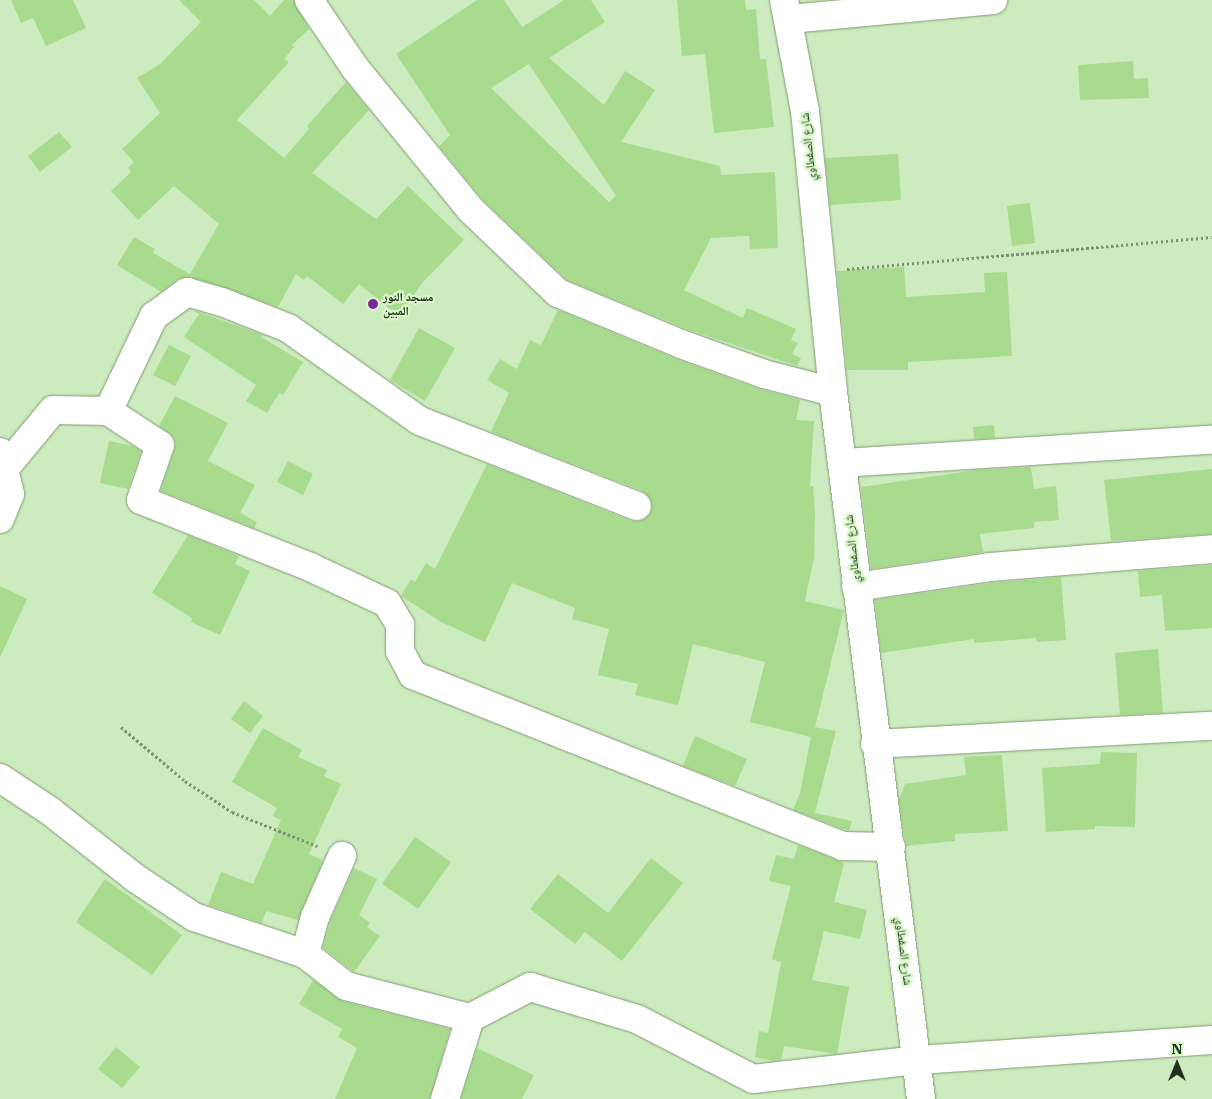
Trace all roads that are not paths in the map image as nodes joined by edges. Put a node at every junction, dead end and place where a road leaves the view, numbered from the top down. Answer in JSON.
{"nodes":[{"id":1,"x":309,"y":0,"type":"edge"},
{"id":2,"x":993,"y":0,"type":"edge"},
{"id":3,"x":787,"y":10,"type":"edge"},
{"id":4,"x":833,"y":392,"type":"junction"},
{"id":5,"x":108,"y":411,"type":"junction"},
{"id":6,"x":1212,"y":440,"type":"edge"},
{"id":7,"x":2,"y":460,"type":"edge"},
{"id":8,"x":842,"y":463,"type":"junction"},
{"id":9,"x":637,"y":506,"type":"dead end"},
{"id":10,"x":0,"y":519,"type":"edge"},
{"id":11,"x":1212,"y":548,"type":"edge"},
{"id":12,"x":856,"y":587,"type":"junction"},
{"id":13,"x":1212,"y":726,"type":"edge"},
{"id":14,"x":875,"y":744,"type":"junction"},
{"id":15,"x":0,"y":778,"type":"edge"},
{"id":16,"x":891,"y":847,"type":"junction"},
{"id":17,"x":342,"y":856,"type":"road end"},
{"id":18,"x":305,"y":954,"type":"junction"},
{"id":19,"x":470,"y":1018,"type":"junction"},
{"id":20,"x":1212,"y":1040,"type":"edge"},
{"id":21,"x":918,"y":1060,"type":"junction"},
{"id":22,"x":751,"y":1089,"type":"edge"},
{"id":23,"x":445,"y":1099,"type":"edge"},
{"id":24,"x":921,"y":1099,"type":"edge"}],
"edges":[{"from":1,"to":4,"type":"street"},
{"from":2,"to":3,"type":"street"},
{"from":3,"to":4,"type":"street","name":"شارع الصفطاوي"},
{"from":4,"to":8,"type":"street","name":"شارع الصفطاوي"},
{"from":5,"to":7,"type":"street"},
{"from":5,"to":9,"type":"street"},
{"from":5,"to":16,"type":"street"},
{"from":6,"to":8,"type":"street"},
{"from":7,"to":10,"type":"street"},
{"from":8,"to":12,"type":"street","name":"شارع الصفطاوي"},
{"from":11,"to":12,"type":"street"},
{"from":12,"to":14,"type":"street","name":"شارع الصفطاوي"},
{"from":13,"to":14,"type":"street"},
{"from":14,"to":16,"type":"street","name":"شارع الصفطاوي"},
{"from":15,"to":18,"type":"street"},
{"from":16,"to":21,"type":"street","name":"شارع الصفطاوي"},
{"from":17,"to":18,"type":"street"},
{"from":18,"to":19,"type":"street"},
{"from":19,"to":22,"type":"street"},
{"from":19,"to":23,"type":"street"},
{"from":20,"to":21,"type":"street"},
{"from":21,"to":22,"type":"street"},
{"from":21,"to":24,"type":"street","name":"شارع الصفطاوي"}]}
